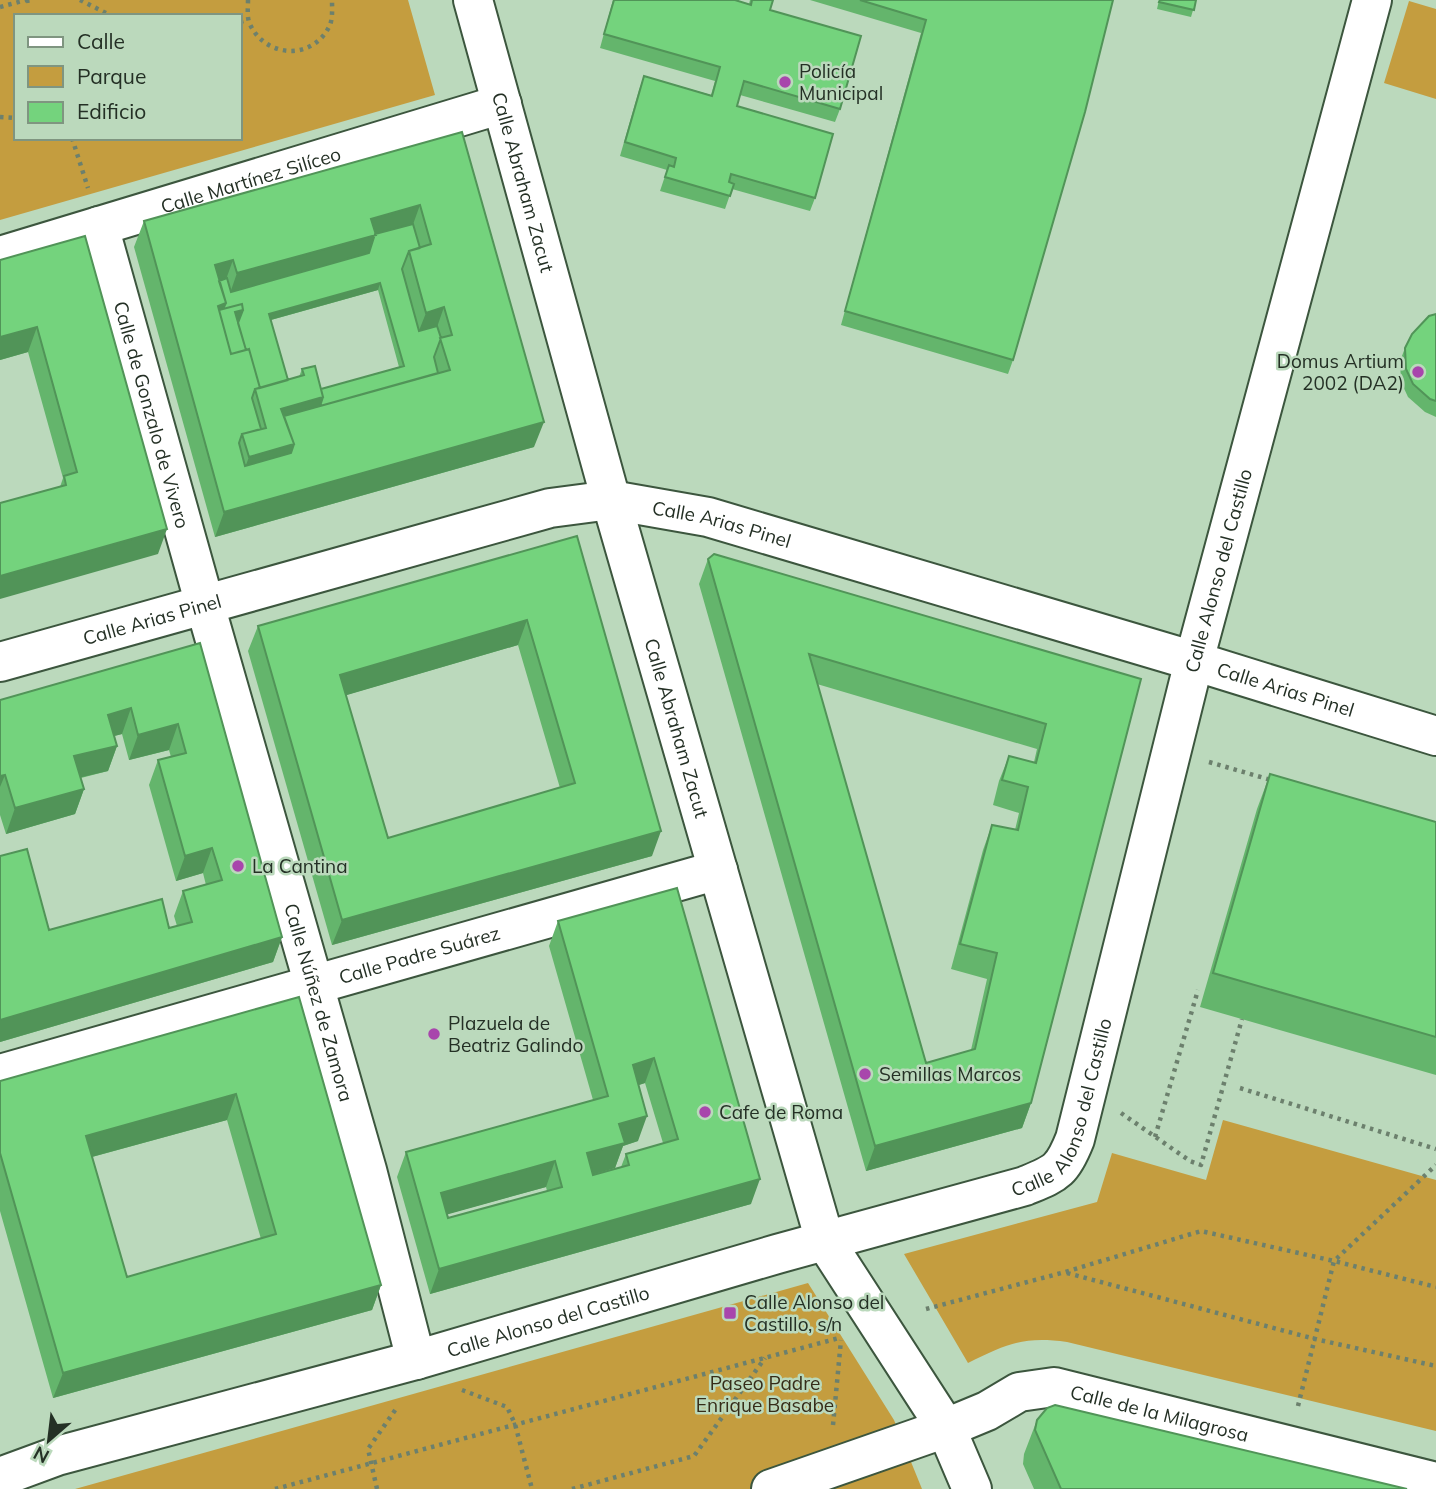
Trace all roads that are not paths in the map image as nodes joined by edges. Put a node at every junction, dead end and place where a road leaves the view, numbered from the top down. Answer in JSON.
{"nodes":[{"id":1,"x":473,"y":0,"type":"edge"},
{"id":2,"x":1372,"y":0,"type":"edge"},
{"id":3,"x":502,"y":104,"type":"junction"},
{"id":4,"x":99,"y":226,"type":"junction"},
{"id":5,"x":0,"y":256,"type":"edge"},
{"id":6,"x":611,"y":500,"type":"junction"},
{"id":7,"x":205,"y":605,"type":"junction"},
{"id":8,"x":1194,"y":661,"type":"junction"},
{"id":9,"x":0,"y":662,"type":"edge"},
{"id":10,"x":1436,"y":736,"type":"edge"},
{"id":11,"x":718,"y":870,"type":"junction"},
{"id":12,"x":314,"y":985,"type":"junction"},
{"id":13,"x":0,"y":1074,"type":"edge"},
{"id":14,"x":825,"y":1241,"type":"junction"},
{"id":15,"x":416,"y":1360,"type":"junction"},
{"id":16,"x":946,"y":1428,"type":"junction"},
{"id":17,"x":0,"y":1477,"type":"edge"},
{"id":18,"x":1436,"y":1482,"type":"edge"},
{"id":19,"x":771,"y":1489,"type":"edge"},
{"id":20,"x":972,"y":1489,"type":"edge"}],
"edges":[{"from":1,"to":3,"type":"street","name":"Calle Abraham Zacut"},
{"from":2,"to":8,"type":"street","name":"Calle Alonso del Castillo"},
{"from":3,"to":4,"type":"street","name":"Calle Martínez Silíceo"},
{"from":3,"to":6,"type":"street","name":"Calle Abraham Zacut"},
{"from":4,"to":5,"type":"street","name":"Calle Martínez Silíceo"},
{"from":4,"to":7,"type":"street","name":"Calle de Gonzalo de Vivero"},
{"from":6,"to":7,"type":"street","name":"Calle Arias Pinel"},
{"from":6,"to":8,"type":"street","name":"Calle Arias Pinel"},
{"from":6,"to":11,"type":"street","name":"Calle Abraham Zacut"},
{"from":7,"to":9,"type":"street","name":"Calle Arias Pinel"},
{"from":7,"to":12,"type":"street","name":"Calle Núñez de Zamora"},
{"from":8,"to":10,"type":"street","name":"Calle Arias Pinel"},
{"from":8,"to":14,"type":"street","name":"Calle Alonso del Castillo"},
{"from":11,"to":12,"type":"street","name":"Calle Padre Suárez"},
{"from":11,"to":14,"type":"street","name":"Calle Abraham Zacut"},
{"from":12,"to":13,"type":"street","name":"Calle Padre Suárez"},
{"from":12,"to":15,"type":"street","name":"Calle Núñez de Zamora"},
{"from":14,"to":15,"type":"street","name":"Calle Alonso del Castillo"},
{"from":14,"to":16,"type":"street","name":"Calle Abraham Zacut"},
{"from":15,"to":17,"type":"street","name":"Calle Alonso del Castillo"},
{"from":16,"to":18,"type":"street","name":"Calle de la Milagrosa"},
{"from":16,"to":19,"type":"street","name":"Calle de la Milagrosa"},
{"from":16,"to":20,"type":"street","name":"Calle Abraham Zacut"}]}
